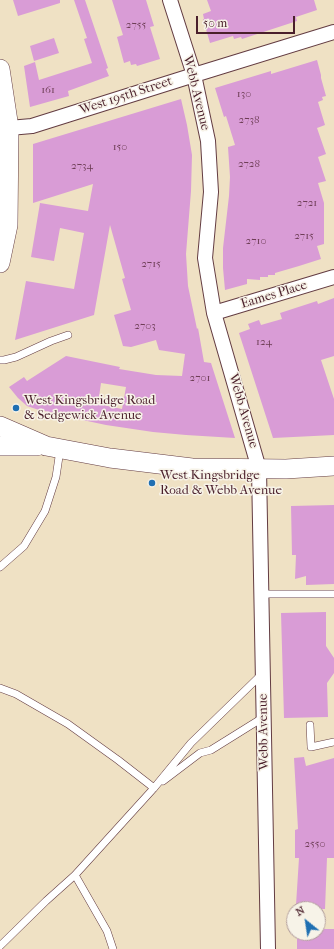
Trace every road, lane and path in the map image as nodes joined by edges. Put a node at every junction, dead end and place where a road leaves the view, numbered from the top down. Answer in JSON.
{"nodes":[{"id":1,"x":170,"y":0,"type":"edge"},
{"id":2,"x":334,"y":32,"type":"edge"},
{"id":3,"x":0,"y":69,"type":"edge"},
{"id":4,"x":194,"y":75,"type":"junction"},
{"id":5,"x":9,"y":128,"type":"junction"},
{"id":6,"x":0,"y":263,"type":"edge"},
{"id":7,"x":334,"y":276,"type":"edge"},
{"id":8,"x":214,"y":313,"type":"junction"},
{"id":9,"x":68,"y":335,"type":"dead end"},
{"id":10,"x":0,"y":360,"type":"edge"},
{"id":11,"x":0,"y":426,"type":"edge"},
{"id":12,"x":0,"y":446,"type":"edge"},
{"id":13,"x":53,"y":447,"type":"junction"},
{"id":14,"x":334,"y":466,"type":"edge"},
{"id":15,"x":260,"y":469,"type":"junction"},
{"id":16,"x":0,"y":567,"type":"edge"},
{"id":17,"x":262,"y":594,"type":"junction"},
{"id":18,"x":334,"y":594,"type":"edge"},
{"id":19,"x":263,"y":673,"type":"junction"},
{"id":20,"x":0,"y":688,"type":"edge"},
{"id":21,"x":264,"y":717,"type":"junction"},
{"id":22,"x":310,"y":725,"type":"dead end"},
{"id":23,"x":334,"y":742,"type":"edge"},
{"id":24,"x":191,"y":743,"type":"junction"},
{"id":25,"x":200,"y":753,"type":"junction"},
{"id":26,"x":154,"y":788,"type":"junction"},
{"id":27,"x":75,"y":875,"type":"junction"},
{"id":28,"x":0,"y":946,"type":"edge"},
{"id":29,"x":113,"y":949,"type":"edge"},
{"id":30,"x":268,"y":949,"type":"edge"}],
"edges":[{"from":1,"to":4,"type":"street","name":"Webb Avenue"},
{"from":2,"to":4,"type":"street","name":"West 195th Street"},
{"from":3,"to":5,"type":"main road"},
{"from":4,"to":5,"type":"street","name":"West 195th Street"},
{"from":4,"to":8,"type":"street","name":"Webb Avenue"},
{"from":5,"to":6,"type":"main road"},
{"from":7,"to":8,"type":"street","name":"Eames Place"},
{"from":8,"to":15,"type":"street","name":"Webb Avenue"},
{"from":9,"to":10,"type":"lane"},
{"from":11,"to":13,"type":"main road"},
{"from":12,"to":13,"type":"main road"},
{"from":13,"to":15,"type":"main road"},
{"from":13,"to":16,"type":"lane"},
{"from":14,"to":15,"type":"main road"},
{"from":15,"to":17,"type":"street","name":"Webb Avenue"},
{"from":17,"to":18,"type":"lane"},
{"from":17,"to":19,"type":"street","name":"Webb Avenue"},
{"from":19,"to":21,"type":"street","name":"Webb Avenue"},
{"from":19,"to":24,"type":"lane"},
{"from":20,"to":26,"type":"lane"},
{"from":21,"to":25,"type":"lane"},
{"from":21,"to":30,"type":"street","name":"Webb Avenue"},
{"from":22,"to":23,"type":"lane"},
{"from":24,"to":25,"type":"lane"},
{"from":24,"to":26,"type":"lane"},
{"from":25,"to":26,"type":"lane"},
{"from":26,"to":27,"type":"lane"},
{"from":27,"to":28,"type":"lane"},
{"from":27,"to":29,"type":"lane"}]}
